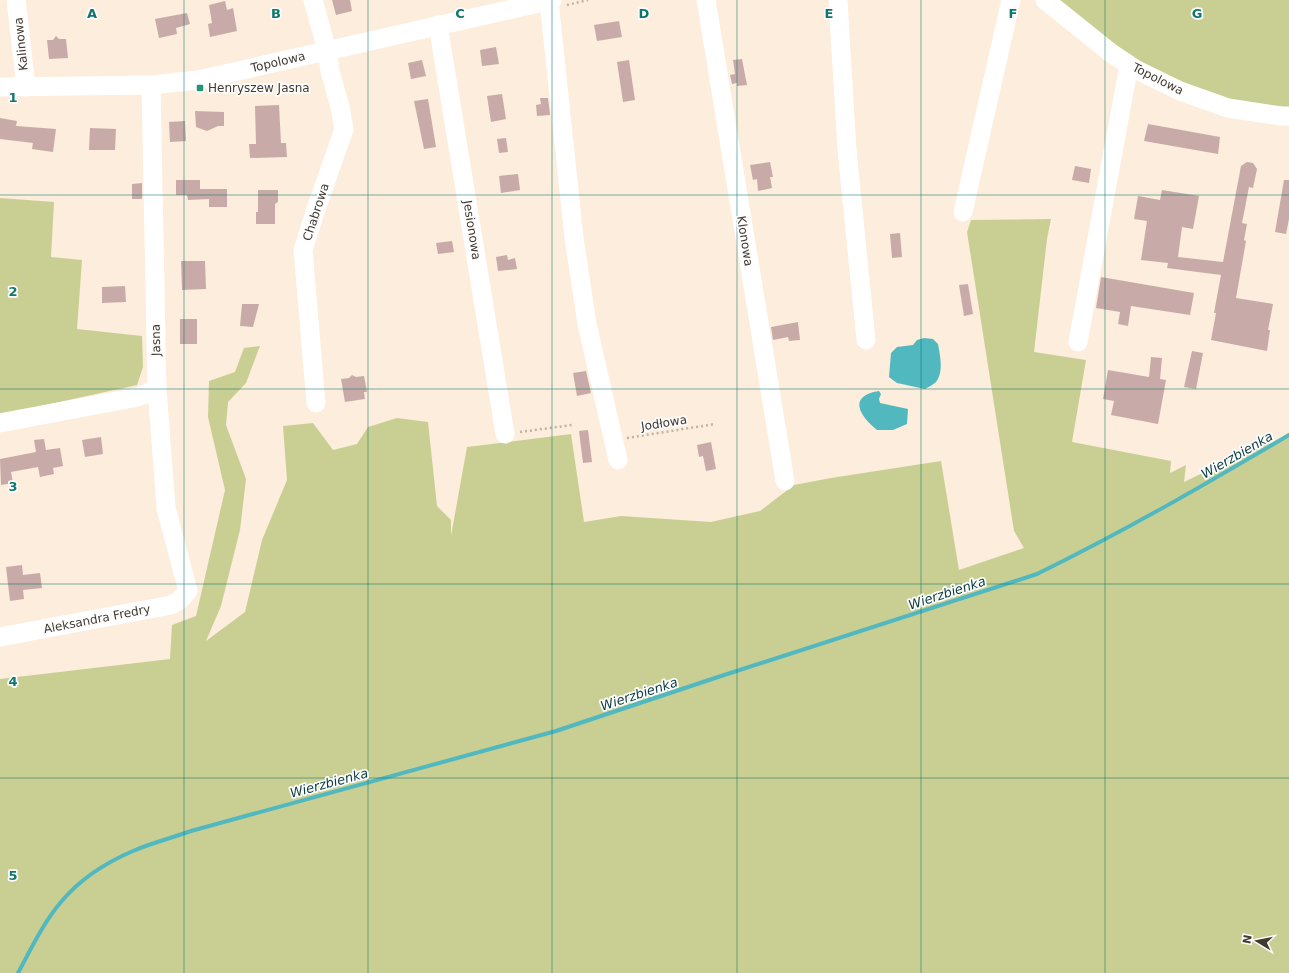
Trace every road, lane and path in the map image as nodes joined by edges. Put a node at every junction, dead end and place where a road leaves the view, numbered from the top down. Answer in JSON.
{"nodes":[{"id":1,"x":16,"y":0,"type":"edge"},
{"id":2,"x":313,"y":0,"type":"edge"},
{"id":3,"x":550,"y":0,"type":"edge"},
{"id":4,"x":706,"y":0,"type":"edge"},
{"id":5,"x":838,"y":0,"type":"edge"},
{"id":6,"x":1011,"y":0,"type":"edge"},
{"id":7,"x":1045,"y":0,"type":"edge"},
{"id":8,"x":438,"y":25,"type":"junction"},
{"id":9,"x":327,"y":50,"type":"junction"},
{"id":10,"x":1129,"y":65,"type":"junction"},
{"id":11,"x":150,"y":85,"type":"junction"},
{"id":12,"x":0,"y":87,"type":"edge"},
{"id":13,"x":26,"y":87,"type":"junction"},
{"id":14,"x":1289,"y":116,"type":"edge"},
{"id":15,"x":963,"y":212,"type":"dead end"},
{"id":16,"x":866,"y":340,"type":"dead end"},
{"id":17,"x":1078,"y":342,"type":"dead end"},
{"id":18,"x":157,"y":389,"type":"junction"},
{"id":19,"x":316,"y":403,"type":"dead end"},
{"id":20,"x":0,"y":423,"type":"edge"},
{"id":21,"x":716,"y":424,"type":"dead end"},
{"id":22,"x":572,"y":425,"type":"dead end"},
{"id":23,"x":505,"y":434,"type":"joint"},
{"id":24,"x":615,"y":440,"type":"junction"},
{"id":25,"x":618,"y":460,"type":"dead end"},
{"id":26,"x":784,"y":481,"type":"dead end"},
{"id":27,"x":188,"y":591,"type":"joint"},
{"id":28,"x":0,"y":637,"type":"edge"}],
"edges":[{"from":1,"to":13,"type":"street","name":"Kalinowa"},
{"from":2,"to":9,"type":"street","name":"Chabrowa"},
{"from":3,"to":8,"type":"street","name":"Topolowa"},
{"from":3,"to":24,"type":"street"},
{"from":4,"to":26,"type":"street","name":"Klonowa"},
{"from":5,"to":16,"type":"street"},
{"from":6,"to":15,"type":"street"},
{"from":7,"to":10,"type":"street","name":"Topolowa"},
{"from":8,"to":9,"type":"street","name":"Topolowa"},
{"from":8,"to":23,"type":"street","name":"Jesionowa"},
{"from":9,"to":11,"type":"street","name":"Topolowa"},
{"from":9,"to":19,"type":"street","name":"Chabrowa"},
{"from":10,"to":14,"type":"street","name":"Topolowa"},
{"from":10,"to":17,"type":"street"},
{"from":11,"to":13,"type":"street","name":"Topolowa"},
{"from":11,"to":18,"type":"street","name":"Jasna"},
{"from":12,"to":13,"type":"street","name":"Topolowa"},
{"from":18,"to":20,"type":"street"},
{"from":18,"to":27,"type":"street","name":"Jasna"},
{"from":21,"to":24,"type":"path","name":"Jodłowa"},
{"from":22,"to":23,"type":"path"},
{"from":24,"to":25,"type":"street"},
{"from":27,"to":28,"type":"street","name":"Aleksandra Fredry"}]}
